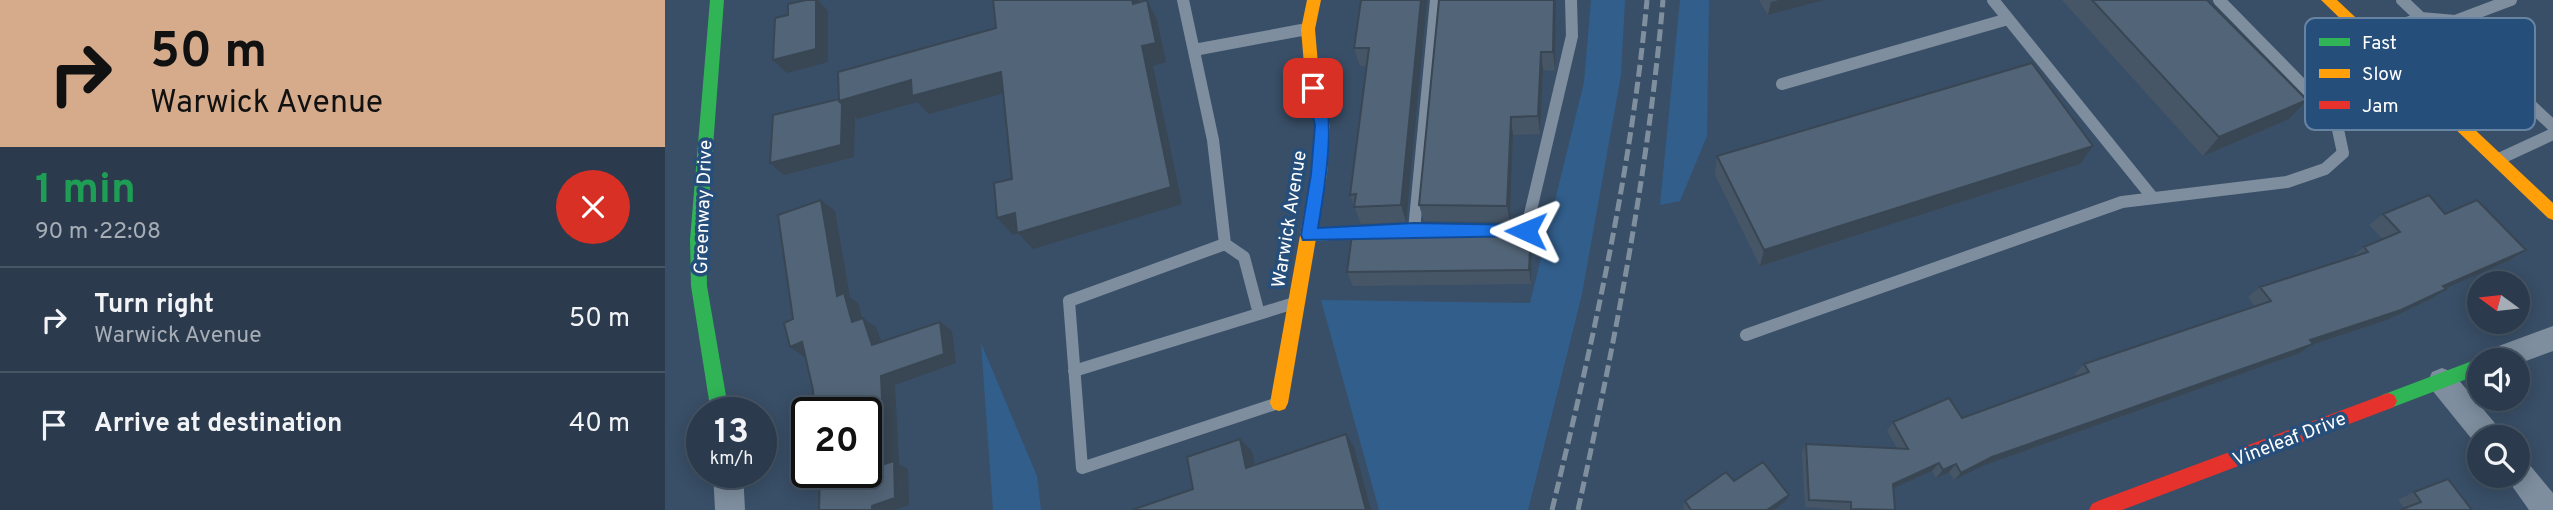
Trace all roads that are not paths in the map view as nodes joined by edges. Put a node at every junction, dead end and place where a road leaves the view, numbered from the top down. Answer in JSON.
{"nodes":[{"id":1,"x":717,"y":0,"type":"edge"},
{"id":2,"x":1184,"y":0,"type":"edge"},
{"id":3,"x":1314,"y":0,"type":"edge"},
{"id":4,"x":1436,"y":0,"type":"edge"},
{"id":5,"x":1571,"y":0,"type":"edge"},
{"id":6,"x":1993,"y":0,"type":"edge"},
{"id":7,"x":2219,"y":0,"type":"edge"},
{"id":8,"x":2329,"y":0,"type":"edge"},
{"id":9,"x":2402,"y":0,"type":"edge"},
{"id":10,"x":2511,"y":0,"type":"edge"},
{"id":11,"x":2347,"y":18,"type":"edge"},
{"id":12,"x":2421,"y":18,"type":"edge"},
{"id":13,"x":2463,"y":18,"type":"edge"},
{"id":14,"x":2008,"y":19,"type":"junction"},
{"id":15,"x":1308,"y":29,"type":"junction"},
{"id":16,"x":1194,"y":50,"type":"junction"},
{"id":17,"x":1782,"y":84,"type":"dead end"},
{"id":18,"x":2305,"y":88,"type":"edge"},
{"id":19,"x":2535,"y":109,"type":"edge"},
{"id":20,"x":2553,"y":126,"type":"edge"},
{"id":21,"x":2340,"y":130,"type":"edge"},
{"id":22,"x":2466,"y":130,"type":"edge"},
{"id":23,"x":2553,"y":134,"type":"edge"},
{"id":24,"x":2497,"y":160,"type":"junction"},
{"id":25,"x":2153,"y":198,"type":"junction"},
{"id":26,"x":2553,"y":213,"type":"edge"},
{"id":27,"x":1414,"y":230,"type":"edge"},
{"id":28,"x":1476,"y":231,"type":"edge"},
{"id":29,"x":1379,"y":232,"type":"edge"},
{"id":30,"x":1308,"y":235,"type":"junction"},
{"id":31,"x":1225,"y":244,"type":"junction"},
{"id":32,"x":1296,"y":302,"type":"junction"},
{"id":33,"x":1259,"y":314,"type":"junction"},
{"id":34,"x":1747,"y":335,"type":"dead end"},
{"id":35,"x":2553,"y":338,"type":"edge"},
{"id":36,"x":2527,"y":348,"type":"edge"},
{"id":37,"x":1074,"y":371,"type":"junction"},
{"id":38,"x":2467,"y":371,"type":"edge"},
{"id":39,"x":2442,"y":381,"type":"junction"},
{"id":40,"x":717,"y":397,"type":"edge"},
{"id":41,"x":1279,"y":403,"type":"joint"},
{"id":42,"x":2478,"y":425,"type":"edge"},
{"id":43,"x":729,"y":488,"type":"edge"},
{"id":44,"x":2530,"y":488,"type":"edge"},
{"id":45,"x":730,"y":510,"type":"edge"},
{"id":46,"x":2098,"y":510,"type":"edge"},
{"id":47,"x":2548,"y":510,"type":"edge"}],
"edges":[{"from":1,"to":40,"type":"street","name":"Greenway Drive"},
{"from":2,"to":16,"type":"lane"},
{"from":3,"to":15,"type":"street","name":"Warwick Avenue"},
{"from":4,"to":27,"type":"lane"},
{"from":5,"to":28,"type":"lane"},
{"from":6,"to":14,"type":"lane"},
{"from":7,"to":18,"type":"lane"},
{"from":8,"to":11,"type":"street"},
{"from":9,"to":12,"type":"lane"},
{"from":10,"to":13,"type":"lane"},
{"from":14,"to":17,"type":"lane"},
{"from":14,"to":25,"type":"lane"},
{"from":15,"to":16,"type":"lane"},
{"from":15,"to":30,"type":"street","name":"Warwick Avenue"},
{"from":16,"to":31,"type":"lane"},
{"from":19,"to":20,"type":"lane"},
{"from":21,"to":25,"type":"lane"},
{"from":22,"to":24,"type":"street"},
{"from":23,"to":24,"type":"lane"},
{"from":24,"to":26,"type":"street"},
{"from":25,"to":34,"type":"lane"},
{"from":29,"to":30,"type":"lane"},
{"from":30,"to":32,"type":"street","name":"Warwick Avenue"},
{"from":31,"to":33,"type":"lane"},
{"from":31,"to":37,"type":"lane"},
{"from":32,"to":33,"type":"lane"},
{"from":32,"to":41,"type":"street","name":"Warwick Avenue"},
{"from":33,"to":37,"type":"lane"},
{"from":35,"to":36,"type":"street"},
{"from":37,"to":41,"type":"lane"},
{"from":38,"to":39,"type":"street","name":"Vineleaf Drive"},
{"from":39,"to":42,"type":"street"},
{"from":39,"to":46,"type":"street","name":"Vineleaf Drive"},
{"from":43,"to":45,"type":"street"},
{"from":44,"to":47,"type":"street"}]}
